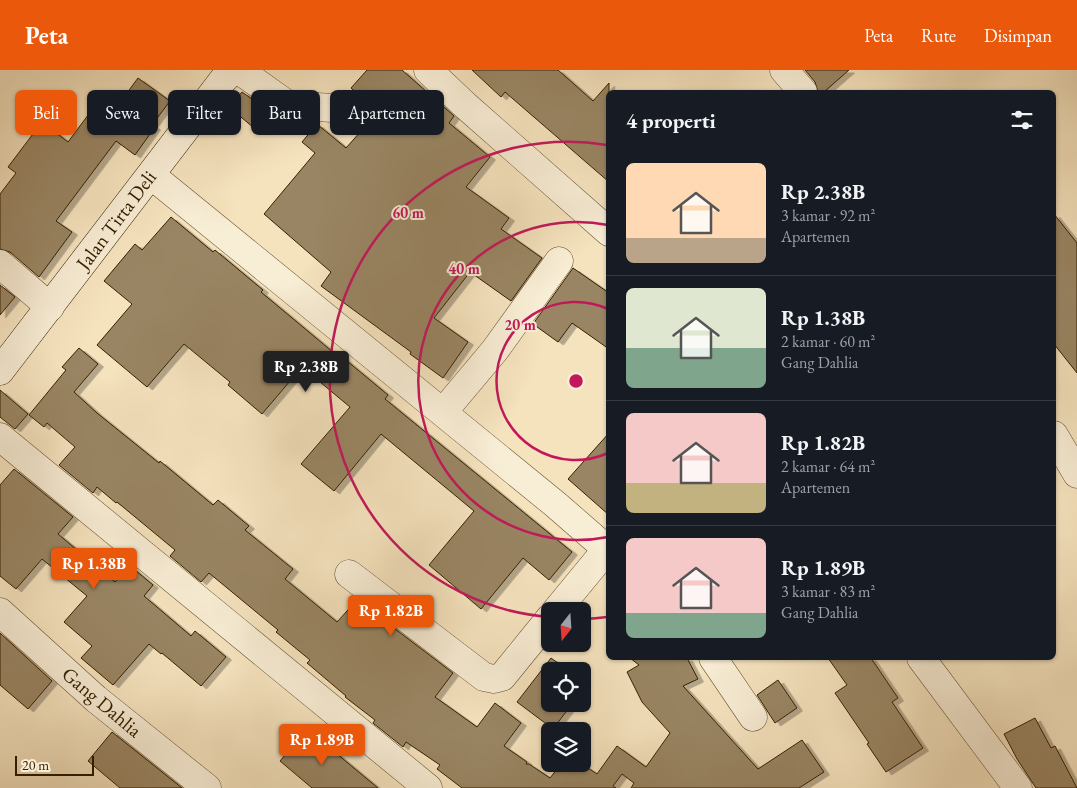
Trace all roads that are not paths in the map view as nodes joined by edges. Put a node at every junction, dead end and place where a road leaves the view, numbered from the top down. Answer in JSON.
{"nodes":[{"id":1,"x":233,"y":70,"type":"edge"},
{"id":2,"x":239,"y":70,"type":"edge"},
{"id":3,"x":428,"y":70,"type":"edge"},
{"id":4,"x":784,"y":70,"type":"edge"},
{"id":5,"x":801,"y":90,"type":"edge"},
{"id":6,"x":330,"y":108,"type":"edge"},
{"id":7,"x":151,"y":175,"type":"junction"},
{"id":8,"x":606,"y":229,"type":"edge"},
{"id":9,"x":559,"y":261,"type":"dead end"},
{"id":10,"x":0,"y":264,"type":"edge"},
{"id":11,"x":50,"y":307,"type":"junction"},
{"id":12,"x":0,"y":371,"type":"edge"},
{"id":13,"x":443,"y":412,"type":"junction"},
{"id":14,"x":0,"y":438,"type":"edge"},
{"id":15,"x":1056,"y":438,"type":"edge"},
{"id":16,"x":1077,"y":474,"type":"edge"},
{"id":17,"x":606,"y":548,"type":"edge"},
{"id":18,"x":606,"y":552,"type":"edge"},
{"id":19,"x":349,"y":574,"type":"dead end"},
{"id":20,"x":564,"y":602,"type":"edge"},
{"id":21,"x":0,"y":612,"type":"edge"},
{"id":22,"x":541,"y":629,"type":"edge"},
{"id":23,"x":714,"y":660,"type":"edge"},
{"id":24,"x":922,"y":660,"type":"edge"},
{"id":25,"x":753,"y":717,"type":"dead end"},
{"id":26,"x":207,"y":788,"type":"edge"},
{"id":27,"x":428,"y":788,"type":"edge"},
{"id":28,"x":1018,"y":788,"type":"edge"}],
"edges":[{"from":1,"to":7,"type":"street","name":"Jalan Tirta Deli"},
{"from":2,"to":6,"type":"street"},
{"from":3,"to":8,"type":"street"},
{"from":4,"to":5,"type":"street"},
{"from":7,"to":11,"type":"street","name":"Jalan Tirta Deli"},
{"from":7,"to":13,"type":"street"},
{"from":9,"to":13,"type":"street"},
{"from":10,"to":11,"type":"street"},
{"from":11,"to":12,"type":"street","name":"Jalan Tirta Deli"},
{"from":13,"to":17,"type":"street"},
{"from":14,"to":27,"type":"street"},
{"from":15,"to":16,"type":"street"},
{"from":18,"to":20,"type":"street"},
{"from":19,"to":22,"type":"street"},
{"from":21,"to":26,"type":"street","name":"Gang Dahlia"},
{"from":23,"to":25,"type":"street"},
{"from":24,"to":28,"type":"street"}]}
